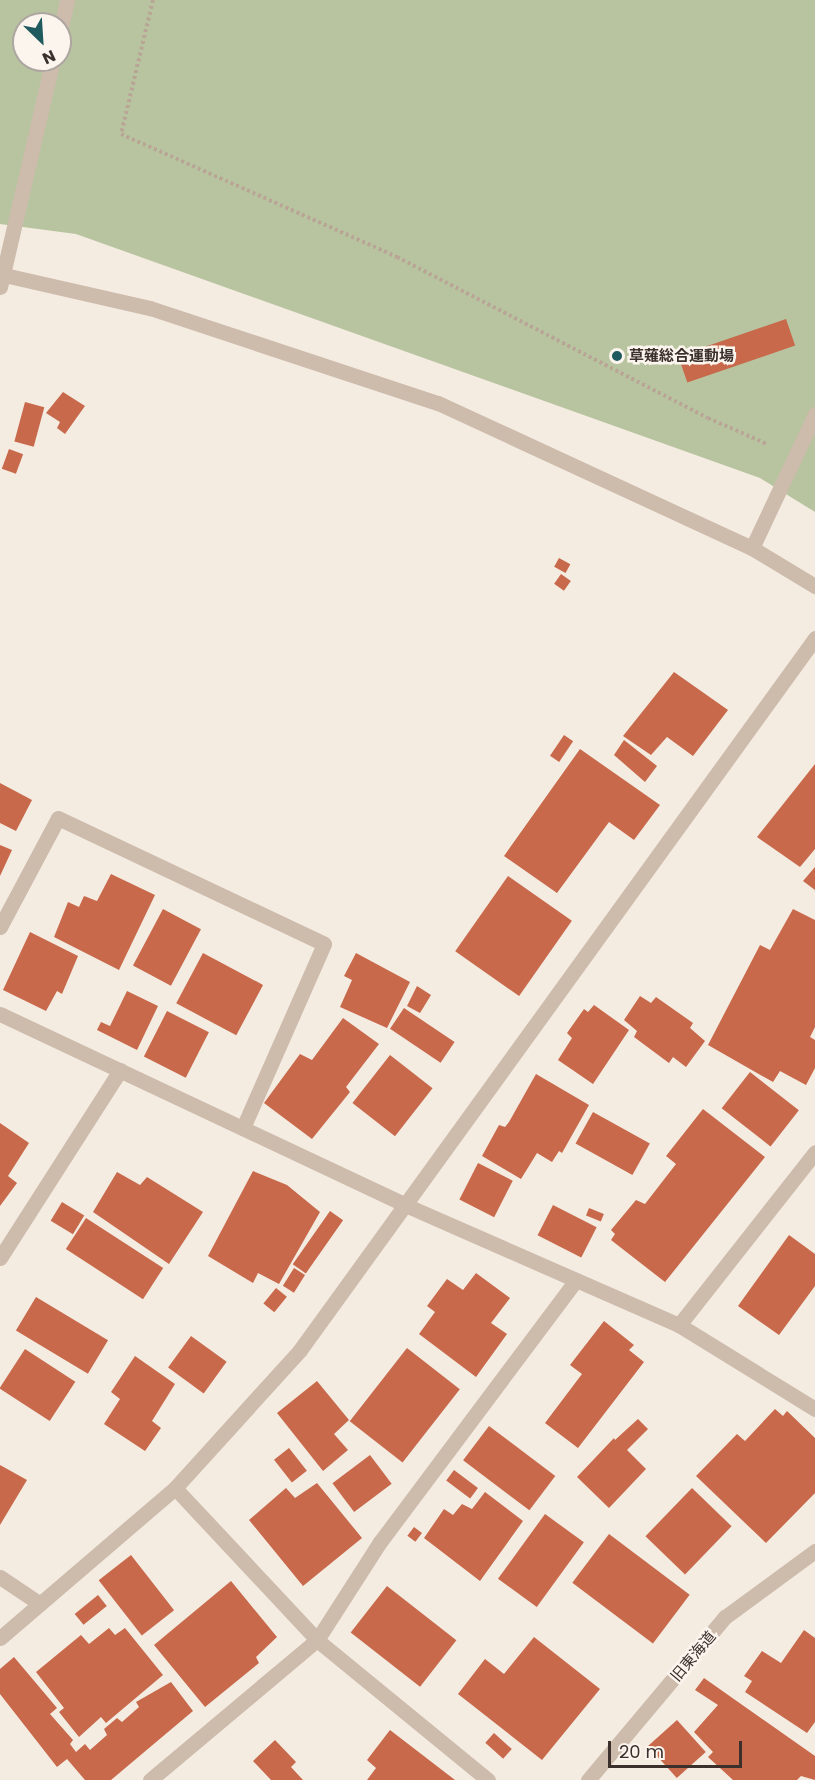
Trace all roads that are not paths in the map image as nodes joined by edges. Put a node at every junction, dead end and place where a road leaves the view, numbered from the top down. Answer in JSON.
{"nodes":[{"id":1,"x":50,"y":72,"type":"edge"},
{"id":2,"x":1,"y":279,"type":"edge"},
{"id":3,"x":815,"y":414,"type":"edge"},
{"id":4,"x":752,"y":548,"type":"junction"},
{"id":5,"x":815,"y":586,"type":"edge"},
{"id":6,"x":815,"y":638,"type":"edge"},
{"id":7,"x":0,"y":927,"type":"edge"},
{"id":8,"x":0,"y":1014,"type":"edge"},
{"id":9,"x":120,"y":1070,"type":"junction"},
{"id":10,"x":243,"y":1128,"type":"junction"},
{"id":11,"x":815,"y":1152,"type":"edge"},
{"id":12,"x":403,"y":1204,"type":"junction"},
{"id":13,"x":0,"y":1258,"type":"edge"},
{"id":14,"x":576,"y":1280,"type":"junction"},
{"id":15,"x":679,"y":1325,"type":"junction"},
{"id":16,"x":815,"y":1409,"type":"edge"},
{"id":17,"x":176,"y":1488,"type":"junction"},
{"id":18,"x":815,"y":1551,"type":"edge"},
{"id":19,"x":0,"y":1577,"type":"edge"},
{"id":20,"x":40,"y":1604,"type":"junction"},
{"id":21,"x":0,"y":1638,"type":"edge"},
{"id":22,"x":317,"y":1640,"type":"junction"},
{"id":23,"x":150,"y":1780,"type":"edge"},
{"id":24,"x":488,"y":1780,"type":"edge"},
{"id":25,"x":588,"y":1780,"type":"edge"}],
"edges":[{"from":1,"to":2,"type":"street"},
{"from":2,"to":4,"type":"street"},
{"from":3,"to":4,"type":"street"},
{"from":4,"to":5,"type":"street"},
{"from":6,"to":12,"type":"street"},
{"from":7,"to":10,"type":"street"},
{"from":8,"to":9,"type":"street"},
{"from":9,"to":10,"type":"street"},
{"from":9,"to":13,"type":"street"},
{"from":10,"to":12,"type":"street"},
{"from":11,"to":15,"type":"street"},
{"from":12,"to":14,"type":"street"},
{"from":12,"to":17,"type":"street"},
{"from":14,"to":15,"type":"street"},
{"from":14,"to":22,"type":"street"},
{"from":15,"to":16,"type":"street"},
{"from":17,"to":20,"type":"street"},
{"from":17,"to":22,"type":"street"},
{"from":18,"to":25,"type":"street","name":"旧東海道"},
{"from":19,"to":20,"type":"street"},
{"from":20,"to":21,"type":"street"},
{"from":22,"to":23,"type":"street"},
{"from":22,"to":24,"type":"street"}]}
